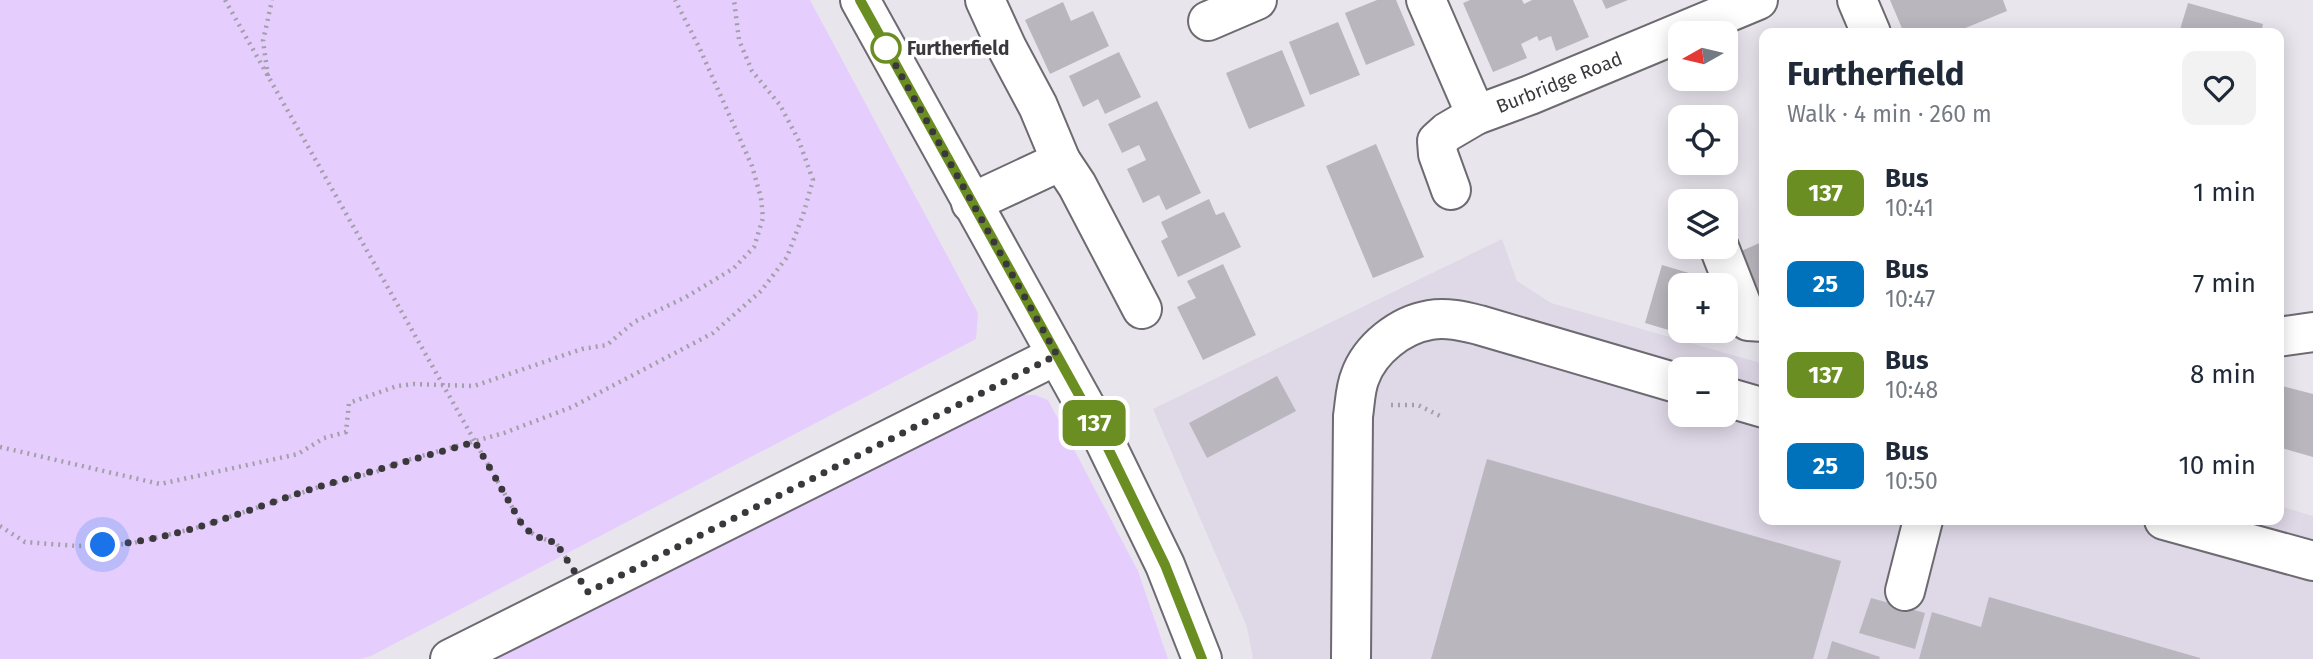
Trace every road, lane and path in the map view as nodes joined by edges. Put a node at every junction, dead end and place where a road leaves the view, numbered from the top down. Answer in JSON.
{"nodes":[{"id":1,"x":225,"y":0,"type":"edge"},
{"id":2,"x":272,"y":0,"type":"edge"},
{"id":3,"x":675,"y":0,"type":"edge"},
{"id":4,"x":734,"y":0,"type":"edge"},
{"id":5,"x":860,"y":0,"type":"edge"},
{"id":6,"x":985,"y":0,"type":"edge"},
{"id":7,"x":1257,"y":0,"type":"edge"},
{"id":8,"x":1426,"y":0,"type":"edge"},
{"id":9,"x":1758,"y":0,"type":"edge"},
{"id":10,"x":1857,"y":0,"type":"edge"},
{"id":11,"x":1208,"y":21,"type":"dead end"},
{"id":12,"x":1869,"y":28,"type":"edge"},
{"id":13,"x":268,"y":80,"type":"junction"},
{"id":14,"x":1476,"y":116,"type":"junction"},
{"id":15,"x":1061,"y":161,"type":"junction"},
{"id":16,"x":1451,"y":190,"type":"dead end"},
{"id":17,"x":971,"y":203,"type":"junction"},
{"id":18,"x":1724,"y":259,"type":"edge"},
{"id":19,"x":1142,"y":309,"type":"dead end"},
{"id":20,"x":1759,"y":321,"type":"edge"},
{"id":21,"x":2313,"y":332,"type":"edge"},
{"id":22,"x":2284,"y":336,"type":"edge"},
{"id":23,"x":1057,"y":355,"type":"junction"},
{"id":24,"x":1668,"y":380,"type":"edge"},
{"id":25,"x":443,"y":386,"type":"junction"},
{"id":26,"x":1738,"y":400,"type":"edge"},
{"id":27,"x":1759,"y":407,"type":"edge"},
{"id":28,"x":475,"y":442,"type":"junction"},
{"id":29,"x":0,"y":447,"type":"edge"},
{"id":30,"x":1922,"y":525,"type":"edge"},
{"id":31,"x":2182,"y":525,"type":"edge"},
{"id":32,"x":0,"y":526,"type":"edge"},
{"id":33,"x":2313,"y":561,"type":"edge"},
{"id":34,"x":588,"y":592,"type":"junction"},
{"id":35,"x":1905,"y":592,"type":"dead end"},
{"id":36,"x":450,"y":659,"type":"edge"},
{"id":37,"x":1202,"y":659,"type":"edge"},
{"id":38,"x":1351,"y":659,"type":"edge"}],
"edges":[{"from":1,"to":13,"type":"path"},
{"from":2,"to":13,"type":"path"},
{"from":3,"to":25,"type":"path"},
{"from":4,"to":28,"type":"path"},
{"from":5,"to":17,"type":"street"},
{"from":6,"to":15,"type":"street"},
{"from":7,"to":11,"type":"street"},
{"from":8,"to":14,"type":"street","name":"Burbridge Road"},
{"from":9,"to":14,"type":"street","name":"Burbridge Road"},
{"from":10,"to":12,"type":"street"},
{"from":13,"to":25,"type":"path"},
{"from":14,"to":16,"type":"street"},
{"from":15,"to":17,"type":"street"},
{"from":15,"to":19,"type":"street"},
{"from":17,"to":23,"type":"street"},
{"from":18,"to":20,"type":"street"},
{"from":21,"to":22,"type":"street"},
{"from":23,"to":34,"type":"street"},
{"from":23,"to":37,"type":"street"},
{"from":24,"to":38,"type":"street"},
{"from":25,"to":28,"type":"path"},
{"from":25,"to":29,"type":"path"},
{"from":26,"to":27,"type":"street"},
{"from":28,"to":32,"type":"path"},
{"from":28,"to":34,"type":"path"},
{"from":30,"to":35,"type":"street"},
{"from":31,"to":33,"type":"street"},
{"from":34,"to":36,"type":"street"}]}
